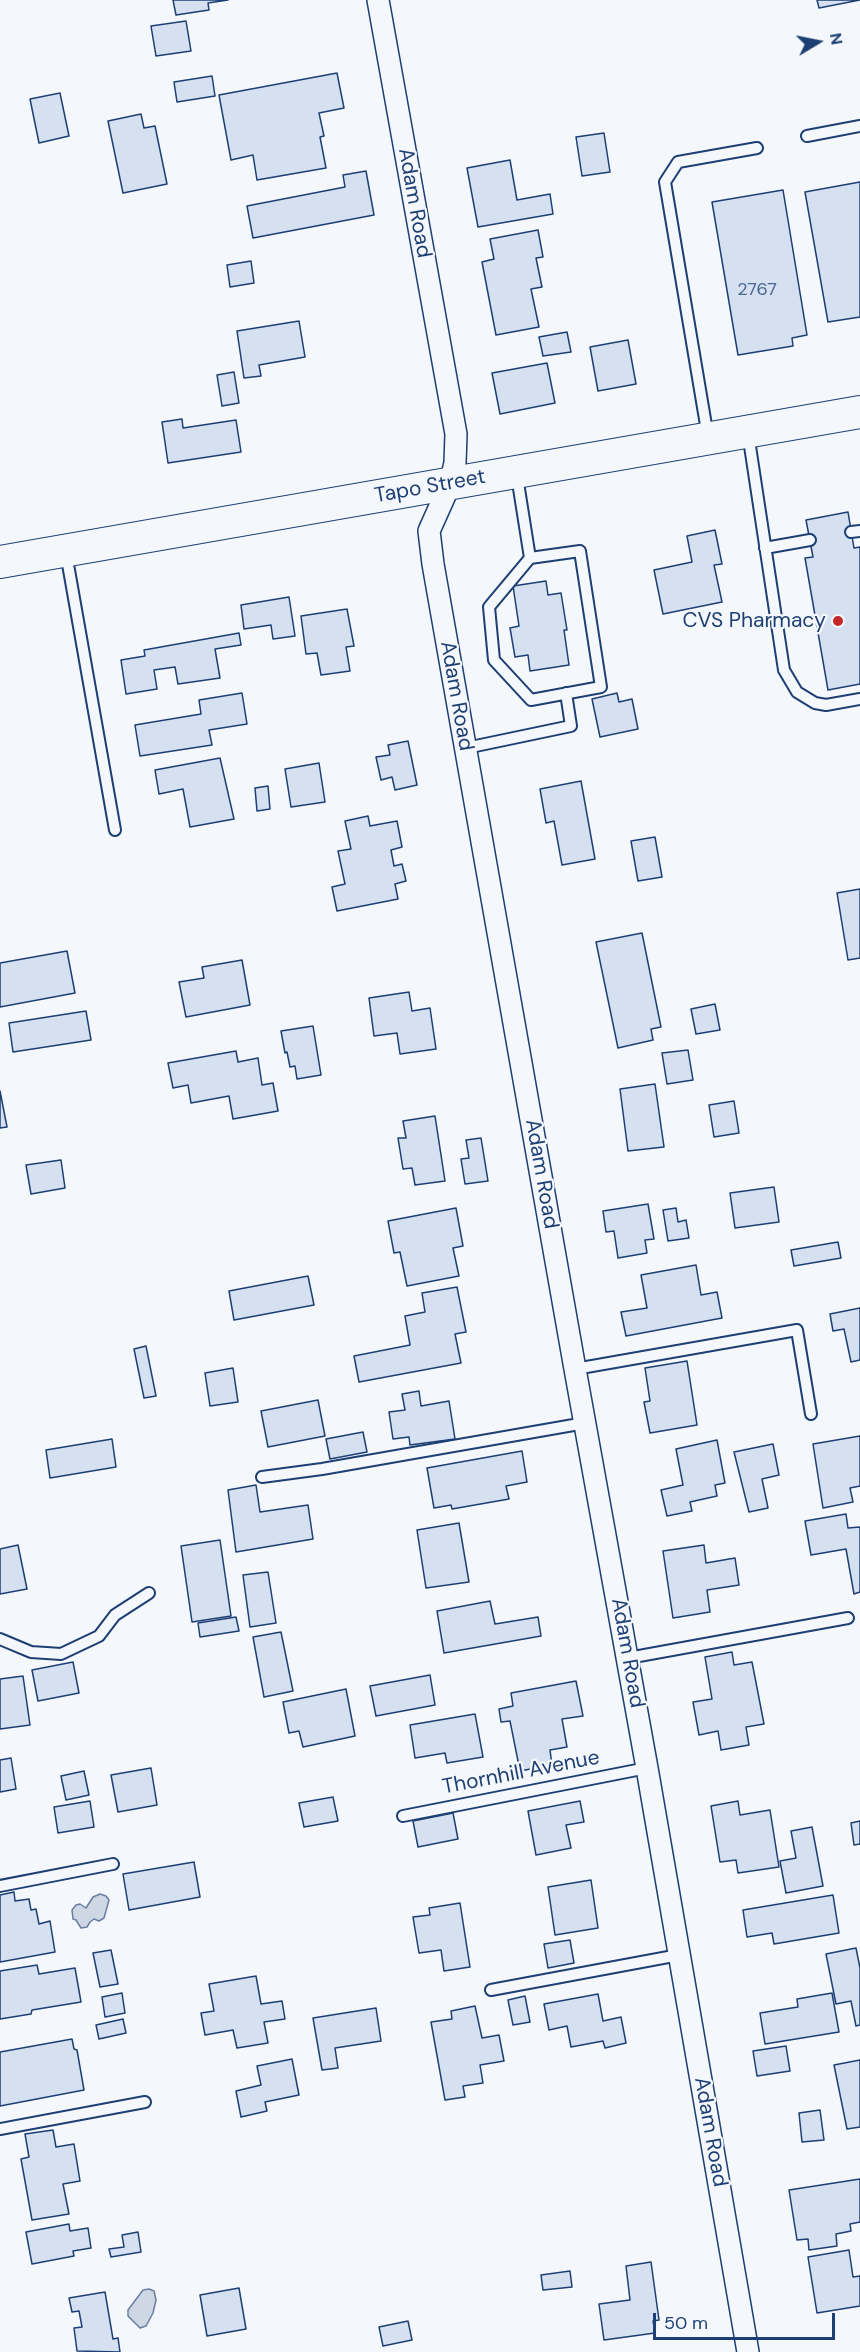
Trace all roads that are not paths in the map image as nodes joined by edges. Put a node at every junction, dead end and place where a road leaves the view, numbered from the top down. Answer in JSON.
{"nodes":[{"id":1,"x":378,"y":0,"type":"edge"},
{"id":2,"x":860,"y":126,"type":"edge"},
{"id":3,"x":807,"y":136,"type":"dead end"},
{"id":4,"x":757,"y":148,"type":"dead end"},
{"id":5,"x":860,"y":412,"type":"edge"},
{"id":6,"x":748,"y":432,"type":"junction"},
{"id":7,"x":709,"y":439,"type":"junction"},
{"id":8,"x":516,"y":473,"type":"junction"},
{"id":9,"x":450,"y":484,"type":"junction"},
{"id":10,"x":810,"y":540,"type":"dead end"},
{"id":11,"x":765,"y":548,"type":"junction"},
{"id":12,"x":65,"y":550,"type":"junction"},
{"id":13,"x":530,"y":558,"type":"junction"},
{"id":14,"x":0,"y":562,"type":"edge"},
{"id":15,"x":566,"y":693,"type":"junction"},
{"id":16,"x":860,"y":699,"type":"edge"},
{"id":17,"x":466,"y":748,"type":"junction"},
{"id":18,"x":115,"y":830,"type":"dead end"},
{"id":19,"x":575,"y":1369,"type":"junction"},
{"id":20,"x":811,"y":1414,"type":"dead end"},
{"id":21,"x":585,"y":1423,"type":"junction"},
{"id":22,"x":262,"y":1476,"type":"dead end"},
{"id":23,"x":149,"y":1593,"type":"dead end"},
{"id":24,"x":848,"y":1618,"type":"dead end"},
{"id":25,"x":0,"y":1639,"type":"edge"},
{"id":26,"x":628,"y":1658,"type":"junction"},
{"id":27,"x":647,"y":1768,"type":"junction"},
{"id":28,"x":403,"y":1816,"type":"dead end"},
{"id":29,"x":113,"y":1864,"type":"dead end"},
{"id":30,"x":0,"y":1886,"type":"edge"},
{"id":31,"x":679,"y":1955,"type":"junction"},
{"id":32,"x":491,"y":1990,"type":"dead end"},
{"id":33,"x":145,"y":2102,"type":"dead end"},
{"id":34,"x":0,"y":2129,"type":"edge"},
{"id":35,"x":748,"y":2352,"type":"edge"}],
"edges":[{"from":1,"to":9,"type":"street","name":"Adam Road"},
{"from":2,"to":3,"type":"lane"},
{"from":4,"to":7,"type":"lane"},
{"from":5,"to":6,"type":"street","name":"Tapo Street"},
{"from":6,"to":7,"type":"street","name":"Tapo Street"},
{"from":6,"to":11,"type":"lane"},
{"from":7,"to":8,"type":"street","name":"Tapo Street"},
{"from":8,"to":9,"type":"street","name":"Tapo Street"},
{"from":8,"to":13,"type":"lane"},
{"from":9,"to":12,"type":"street","name":"Tapo Street"},
{"from":9,"to":17,"type":"street","name":"Adam Road"},
{"from":10,"to":11,"type":"lane"},
{"from":11,"to":16,"type":"lane"},
{"from":12,"to":14,"type":"street","name":"Tapo Street"},
{"from":12,"to":18,"type":"lane"},
{"from":13,"to":15,"type":"lane"},
{"from":13,"to":15,"type":"lane"},
{"from":15,"to":17,"type":"lane"},
{"from":17,"to":19,"type":"street","name":"Adam Road"},
{"from":19,"to":20,"type":"lane"},
{"from":19,"to":21,"type":"street","name":"Adam Road"},
{"from":21,"to":22,"type":"lane"},
{"from":21,"to":26,"type":"street","name":"Adam Road"},
{"from":23,"to":25,"type":"lane"},
{"from":24,"to":26,"type":"lane"},
{"from":26,"to":27,"type":"street","name":"Adam Road"},
{"from":27,"to":28,"type":"lane","name":"Thornhill Avenue"},
{"from":27,"to":31,"type":"street","name":"Adam Road"},
{"from":29,"to":30,"type":"lane"},
{"from":31,"to":32,"type":"lane"},
{"from":31,"to":35,"type":"street","name":"Adam Road"},
{"from":33,"to":34,"type":"lane"}]}
